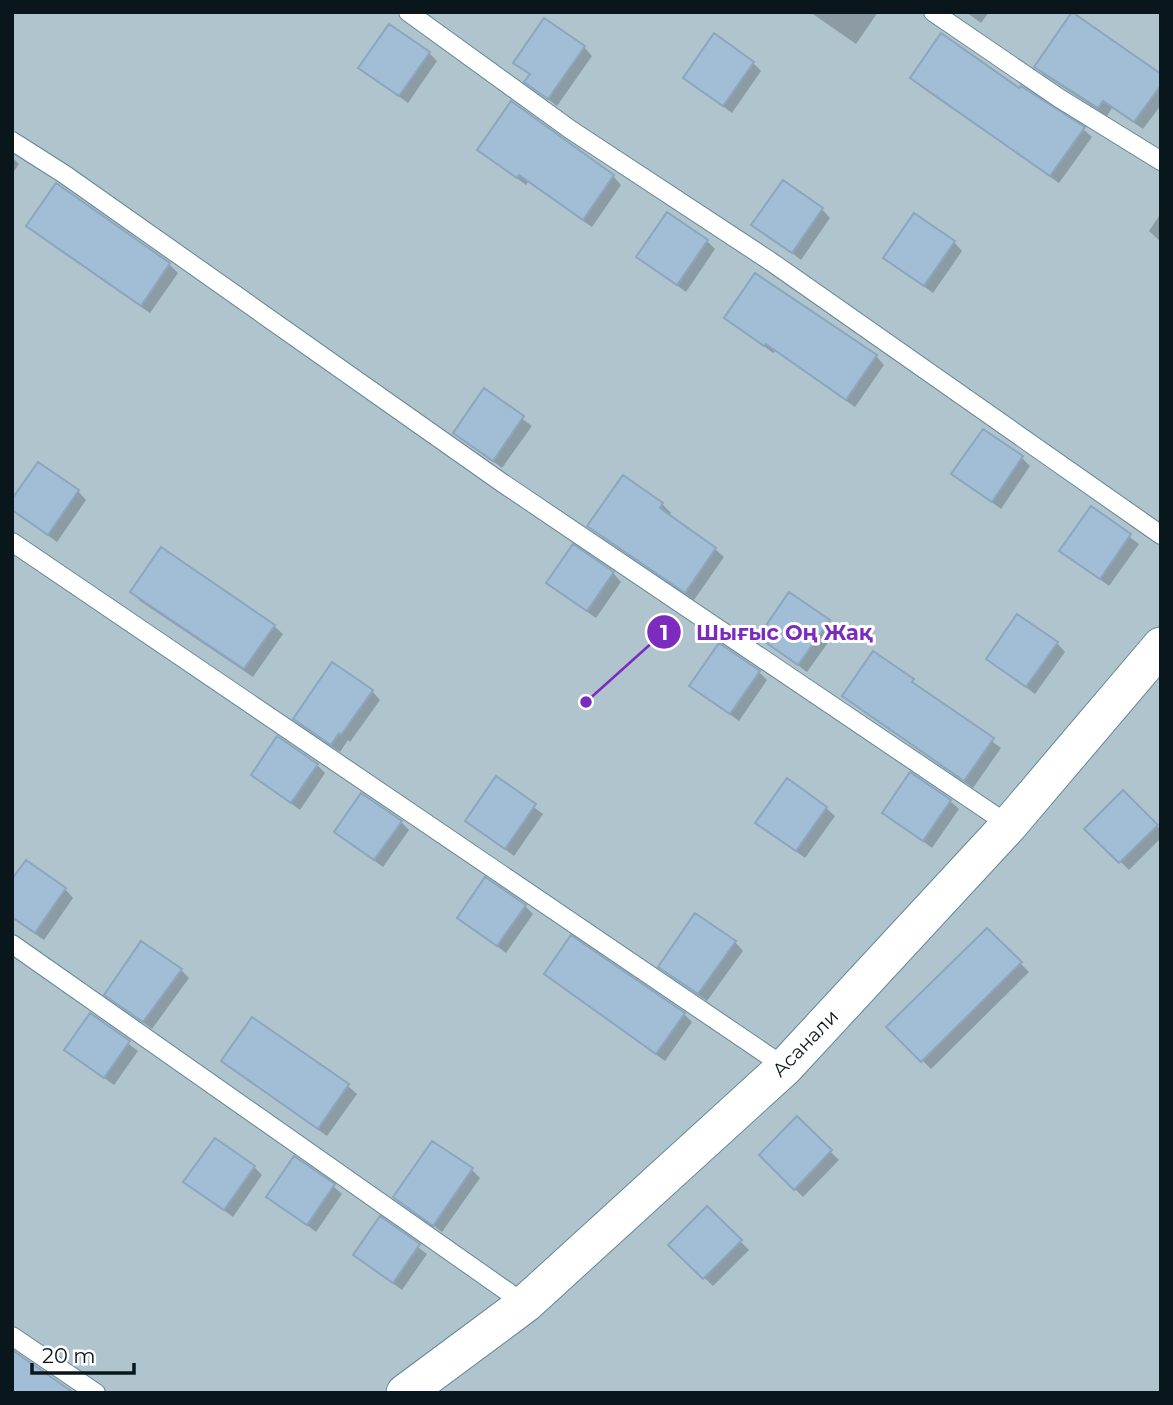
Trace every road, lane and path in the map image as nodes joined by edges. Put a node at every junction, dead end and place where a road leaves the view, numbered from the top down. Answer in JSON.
{"nodes":[{"id":1,"x":408,"y":12,"type":"edge"},
{"id":2,"x":933,"y":12,"type":"edge"},
{"id":3,"x":12,"y":141,"type":"edge"},
{"id":4,"x":1161,"y":161,"type":"edge"},
{"id":5,"x":1161,"y":535,"type":"edge"},
{"id":6,"x":12,"y":542,"type":"edge"},
{"id":7,"x":1161,"y":646,"type":"edge"},
{"id":8,"x":1009,"y":825,"type":"junction"},
{"id":9,"x":12,"y":944,"type":"edge"},
{"id":10,"x":785,"y":1067,"type":"junction"},
{"id":11,"x":525,"y":1304,"type":"junction"},
{"id":12,"x":12,"y":1336,"type":"edge"},
{"id":13,"x":96,"y":1393,"type":"edge"},
{"id":14,"x":405,"y":1393,"type":"edge"}],
"edges":[{"from":1,"to":5,"type":"lane"},
{"from":2,"to":4,"type":"lane"},
{"from":3,"to":8,"type":"lane"},
{"from":6,"to":10,"type":"lane"},
{"from":7,"to":8,"type":"street","name":"Асанали"},
{"from":8,"to":10,"type":"street","name":"Асанали"},
{"from":9,"to":11,"type":"lane"},
{"from":10,"to":11,"type":"street","name":"Асанали"},
{"from":11,"to":14,"type":"street","name":"Асанали"},
{"from":12,"to":13,"type":"lane"}]}
